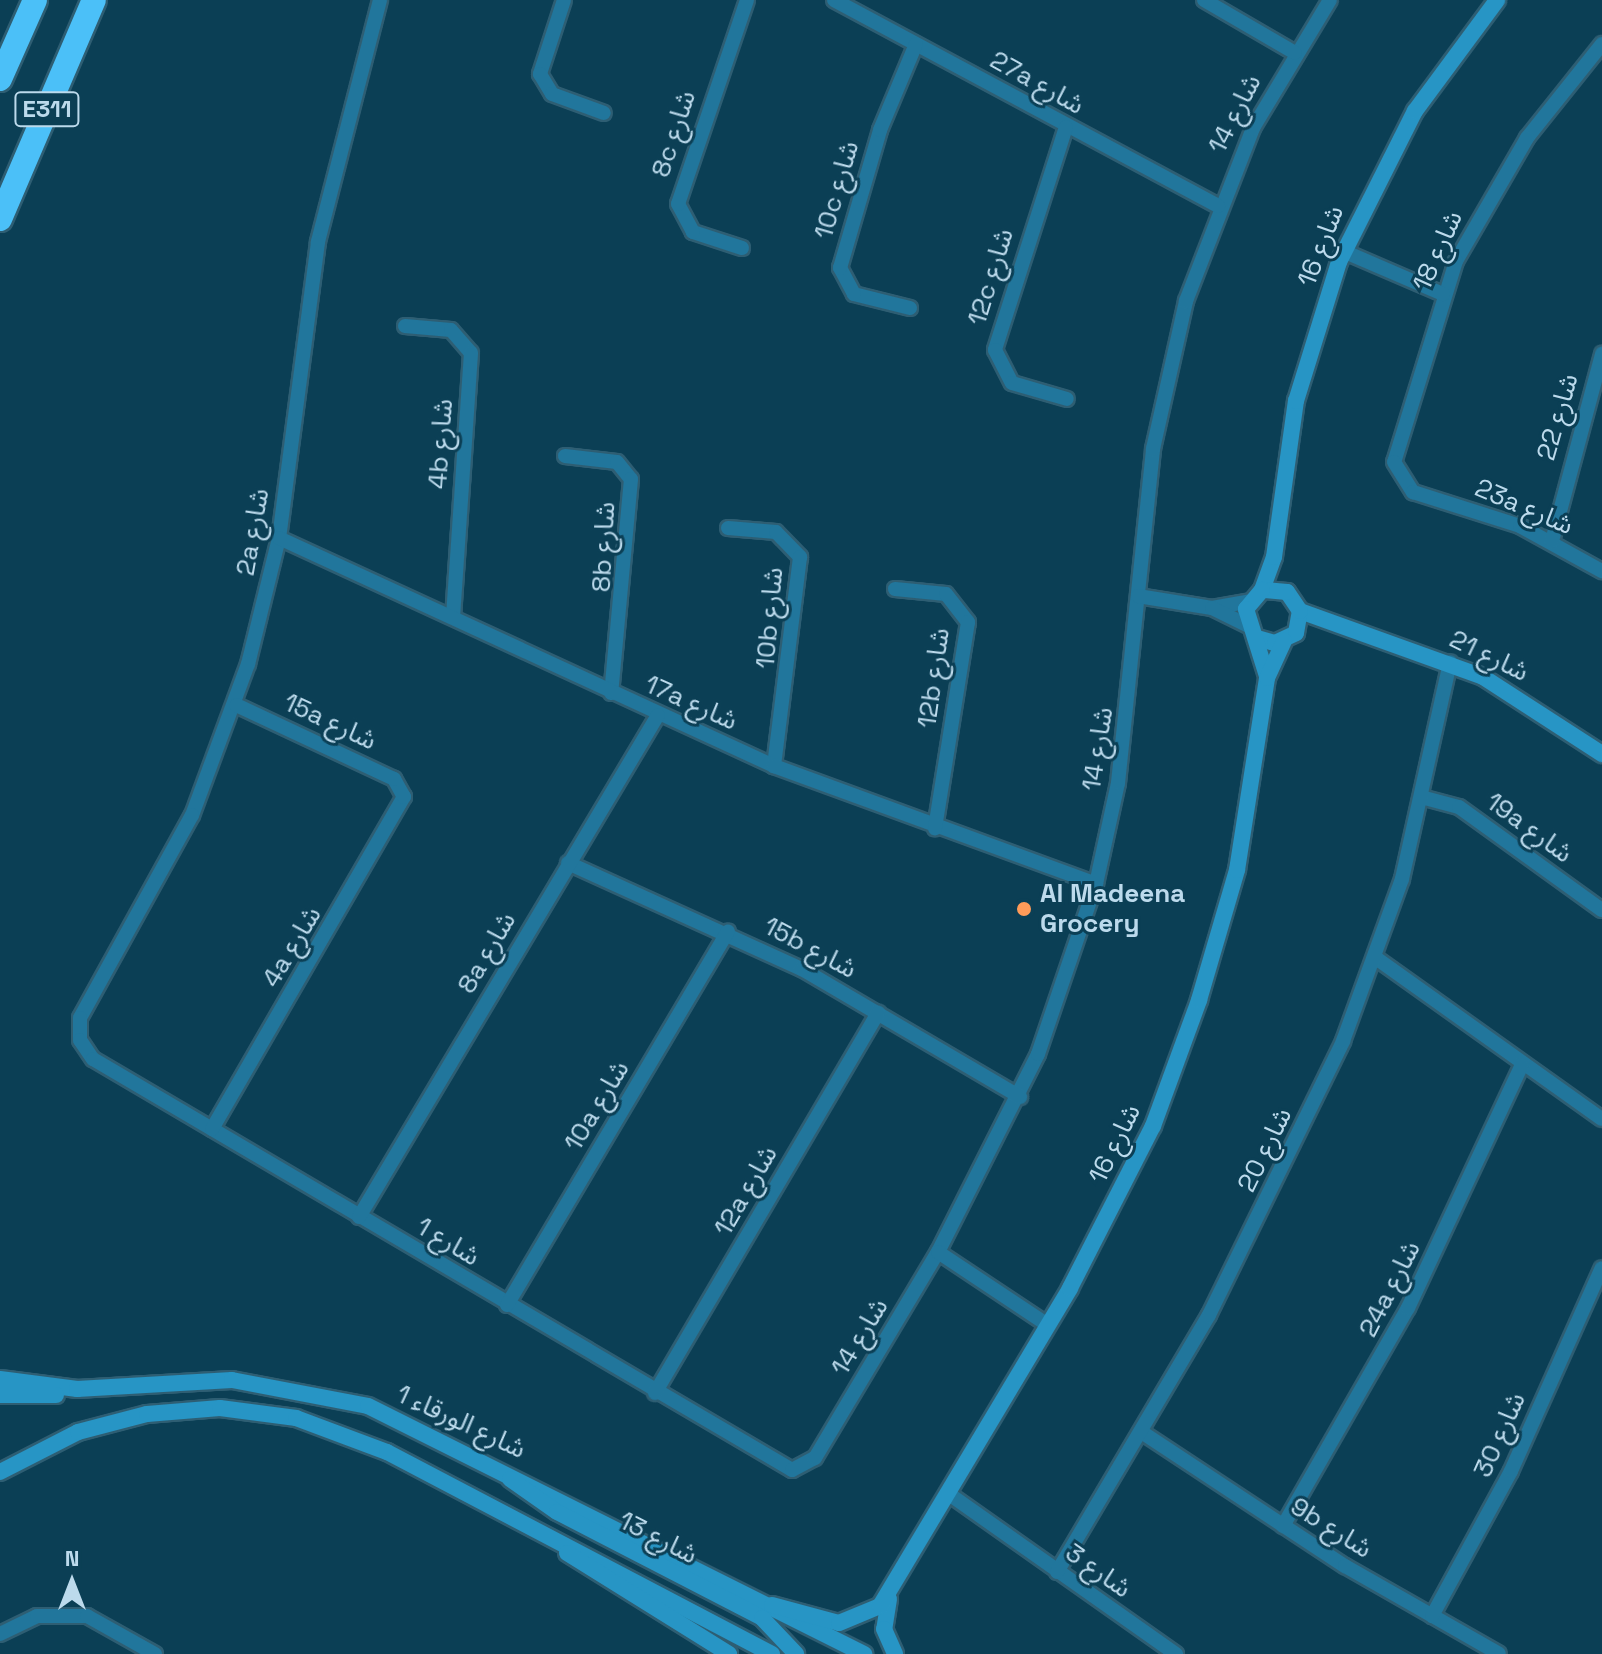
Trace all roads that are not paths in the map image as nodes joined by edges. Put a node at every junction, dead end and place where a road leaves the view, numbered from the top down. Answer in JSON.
{"nodes":[{"id":1,"x":94,"y":0,"type":"edge"},
{"id":2,"x":380,"y":0,"type":"edge"},
{"id":3,"x":564,"y":0,"type":"edge"},
{"id":4,"x":747,"y":0,"type":"edge"},
{"id":5,"x":834,"y":0,"type":"edge"},
{"id":6,"x":1204,"y":0,"type":"edge"},
{"id":7,"x":1330,"y":0,"type":"edge"},
{"id":8,"x":1497,"y":0,"type":"edge"},
{"id":9,"x":30,"y":6,"type":"edge"},
{"id":10,"x":916,"y":44,"type":"junction"},
{"id":11,"x":1602,"y":44,"type":"edge"},
{"id":12,"x":1295,"y":53,"type":"junction"},
{"id":13,"x":0,"y":79,"type":"edge"},
{"id":14,"x":604,"y":113,"type":"dead end"},
{"id":15,"x":1066,"y":127,"type":"junction"},
{"id":16,"x":1218,"y":206,"type":"junction"},
{"id":17,"x":0,"y":219,"type":"edge"},
{"id":18,"x":742,"y":248,"type":"dead end"},
{"id":19,"x":1341,"y":257,"type":"junction"},
{"id":20,"x":1443,"y":294,"type":"junction"},
{"id":21,"x":910,"y":308,"type":"dead end"},
{"id":22,"x":405,"y":326,"type":"dead end"},
{"id":23,"x":1602,"y":356,"type":"edge"},
{"id":24,"x":1067,"y":399,"type":"dead end"},
{"id":25,"x":565,"y":456,"type":"dead end"},
{"id":26,"x":1424,"y":495,"type":"joint"},
{"id":27,"x":728,"y":528,"type":"dead end"},
{"id":28,"x":279,"y":538,"type":"junction"},
{"id":29,"x":1552,"y":541,"type":"junction"},
{"id":30,"x":1276,"y":545,"type":"junction"},
{"id":31,"x":1602,"y":571,"type":"edge"},
{"id":32,"x":895,"y":589,"type":"dead end"},
{"id":33,"x":1287,"y":592,"type":"junction"},
{"id":34,"x":1256,"y":596,"type":"junction"},
{"id":35,"x":1138,"y":600,"type":"junction"},
{"id":36,"x":1212,"y":608,"type":"junction"},
{"id":37,"x":1300,"y":611,"type":"junction"},
{"id":38,"x":453,"y":616,"type":"junction"},
{"id":39,"x":1342,"y":630,"type":"junction"},
{"id":40,"x":1252,"y":632,"type":"junction"},
{"id":41,"x":1290,"y":637,"type":"junction"},
{"id":42,"x":1455,"y":664,"type":"junction"},
{"id":43,"x":1267,"y":678,"type":"junction"},
{"id":44,"x":611,"y":693,"type":"junction"},
{"id":45,"x":236,"y":705,"type":"junction"},
{"id":46,"x":658,"y":715,"type":"junction"},
{"id":47,"x":1602,"y":754,"type":"edge"},
{"id":48,"x":774,"y":766,"type":"junction"},
{"id":49,"x":400,"y":786,"type":"joint"},
{"id":50,"x":1421,"y":797,"type":"junction"},
{"id":51,"x":935,"y":828,"type":"junction"},
{"id":52,"x":568,"y":863,"type":"junction"},
{"id":53,"x":1096,"y":884,"type":"junction"},
{"id":54,"x":1602,"y":910,"type":"edge"},
{"id":55,"x":728,"y":931,"type":"junction"},
{"id":56,"x":1376,"y":958,"type":"junction"},
{"id":57,"x":878,"y":1013,"type":"junction"},
{"id":58,"x":80,"y":1040,"type":"joint"},
{"id":59,"x":1522,"y":1065,"type":"junction"},
{"id":60,"x":1020,"y":1097,"type":"junction"},
{"id":61,"x":1602,"y":1119,"type":"edge"},
{"id":62,"x":212,"y":1129,"type":"junction"},
{"id":63,"x":359,"y":1217,"type":"junction"},
{"id":64,"x":938,"y":1252,"type":"junction"},
{"id":65,"x":1602,"y":1268,"type":"edge"},
{"id":66,"x":507,"y":1305,"type":"junction"},
{"id":67,"x":1051,"y":1320,"type":"junction"},
{"id":68,"x":0,"y":1379,"type":"edge"},
{"id":69,"x":77,"y":1389,"type":"junction"},
{"id":70,"x":655,"y":1393,"type":"junction"},
{"id":71,"x":0,"y":1395,"type":"edge"},
{"id":72,"x":78,"y":1432,"type":"junction"},
{"id":73,"x":1143,"y":1433,"type":"junction"},
{"id":74,"x":0,"y":1461,"type":"edge"},
{"id":75,"x":496,"y":1464,"type":"junction"},
{"id":76,"x":801,"y":1469,"type":"joint"},
{"id":77,"x":0,"y":1472,"type":"edge"},
{"id":78,"x":946,"y":1498,"type":"junction"},
{"id":79,"x":1283,"y":1526,"type":"junction"},
{"id":80,"x":548,"y":1535,"type":"junction"},
{"id":81,"x":1057,"y":1572,"type":"junction"},
{"id":82,"x":894,"y":1587,"type":"junction"},
{"id":83,"x":772,"y":1605,"type":"junction"},
{"id":84,"x":1432,"y":1616,"type":"junction"},
{"id":85,"x":0,"y":1634,"type":"edge"},
{"id":86,"x":155,"y":1654,"type":"edge"},
{"id":87,"x":729,"y":1654,"type":"edge"},
{"id":88,"x":772,"y":1654,"type":"edge"},
{"id":89,"x":796,"y":1654,"type":"edge"},
{"id":90,"x":864,"y":1654,"type":"edge"},
{"id":91,"x":895,"y":1654,"type":"edge"},
{"id":92,"x":1176,"y":1654,"type":"edge"},
{"id":93,"x":1499,"y":1654,"type":"edge"}],
"edges":[{"from":1,"to":17,"type":"highway","number":"E311"},
{"from":2,"to":28,"type":"street","name":"2a شارع"},
{"from":3,"to":14,"type":"street"},
{"from":4,"to":18,"type":"street","name":"8c شارع"},
{"from":5,"to":10,"type":"street","name":"27a شارع"},
{"from":6,"to":12,"type":"street"},
{"from":7,"to":12,"type":"street","name":"شارع 14"},
{"from":8,"to":19,"type":"street","name":"شارع 16"},
{"from":9,"to":13,"type":"highway","number":"E311"},
{"from":10,"to":15,"type":"street","name":"27a شارع"},
{"from":10,"to":21,"type":"street","name":"10c شارع"},
{"from":11,"to":20,"type":"street","name":"شارع 18"},
{"from":12,"to":16,"type":"street","name":"شارع 14"},
{"from":15,"to":16,"type":"street","name":"27a شارع"},
{"from":15,"to":24,"type":"street","name":"12c شارع"},
{"from":16,"to":35,"type":"street","name":"شارع 14"},
{"from":19,"to":20,"type":"street"},
{"from":19,"to":30,"type":"street","name":"شارع 16"},
{"from":20,"to":26,"type":"street","name":"شارع 18"},
{"from":22,"to":38,"type":"street","name":"4b شارع"},
{"from":23,"to":29,"type":"street","name":"شارع 22"},
{"from":25,"to":44,"type":"street","name":"8b شارع"},
{"from":26,"to":29,"type":"street","name":"23a شارع"},
{"from":27,"to":48,"type":"street","name":"10b شارع"},
{"from":28,"to":38,"type":"street","name":"17a شارع"},
{"from":28,"to":45,"type":"street","name":"2a شارع"},
{"from":29,"to":31,"type":"street","name":"23a شارع"},
{"from":30,"to":33,"type":"street","name":"شارع 16"},
{"from":30,"to":34,"type":"street","name":"شارع 16"},
{"from":32,"to":51,"type":"street","name":"12b شارع"},
{"from":33,"to":34,"type":"street"},
{"from":33,"to":37,"type":"street"},
{"from":34,"to":36,"type":"street"},
{"from":34,"to":40,"type":"street","name":"شارع 16"},
{"from":35,"to":36,"type":"street"},
{"from":35,"to":53,"type":"street","name":"شارع 14"},
{"from":36,"to":40,"type":"street"},
{"from":37,"to":39,"type":"street","name":"شارع 21"},
{"from":37,"to":41,"type":"street","name":"شارع 16"},
{"from":38,"to":44,"type":"street","name":"17a شارع"},
{"from":39,"to":41,"type":"street","name":"شارع 21"},
{"from":39,"to":42,"type":"street","name":"شارع 21"},
{"from":40,"to":41,"type":"street","name":"شارع 21"},
{"from":40,"to":43,"type":"street","name":"شارع 16"},
{"from":41,"to":43,"type":"street","name":"شارع 16"},
{"from":42,"to":47,"type":"street","name":"شارع 21"},
{"from":42,"to":50,"type":"street","name":"شارع 20"},
{"from":43,"to":67,"type":"street","name":"شارع 16"},
{"from":44,"to":46,"type":"street","name":"17a شارع"},
{"from":45,"to":49,"type":"street","name":"15a شارع"},
{"from":45,"to":58,"type":"street","name":"2a شارع"},
{"from":46,"to":48,"type":"street","name":"17a شارع"},
{"from":46,"to":52,"type":"street","name":"8a شارع"},
{"from":48,"to":51,"type":"street","name":"17a شارع"},
{"from":49,"to":62,"type":"street","name":"4a شارع"},
{"from":50,"to":54,"type":"street","name":"19a شارع"},
{"from":50,"to":56,"type":"street","name":"شارع 20"},
{"from":51,"to":53,"type":"street","name":"17a شارع"},
{"from":52,"to":55,"type":"street","name":"15b شارع"},
{"from":52,"to":63,"type":"street","name":"8a شارع"},
{"from":53,"to":60,"type":"street","name":"شارع 14"},
{"from":55,"to":57,"type":"street","name":"15b شارع"},
{"from":55,"to":66,"type":"street","name":"10a شارع"},
{"from":56,"to":59,"type":"street"},
{"from":56,"to":73,"type":"street","name":"شارع 20"},
{"from":57,"to":60,"type":"street","name":"15b شارع"},
{"from":57,"to":70,"type":"street","name":"12a شارع"},
{"from":58,"to":62,"type":"street","name":"شارع 1"},
{"from":59,"to":61,"type":"street"},
{"from":59,"to":79,"type":"street","name":"24a شارع"},
{"from":60,"to":64,"type":"street","name":"شارع 14"},
{"from":62,"to":63,"type":"street","name":"شارع 1"},
{"from":63,"to":66,"type":"street","name":"شارع 1"},
{"from":64,"to":67,"type":"street"},
{"from":64,"to":76,"type":"street","name":"شارع 14"},
{"from":65,"to":84,"type":"street","name":"شارع 30"},
{"from":66,"to":70,"type":"street","name":"شارع 1"},
{"from":67,"to":78,"type":"street","name":"شارع 16"},
{"from":68,"to":69,"type":"street","name":"شارع الورقاء 1"},
{"from":69,"to":71,"type":"street"},
{"from":69,"to":75,"type":"street","name":"شارع الورقاء 1"},
{"from":70,"to":76,"type":"street","name":"شارع 1"},
{"from":72,"to":74,"type":"street"},
{"from":72,"to":77,"type":"street"},
{"from":72,"to":80,"type":"street"},
{"from":73,"to":79,"type":"street","name":"9b شارع"},
{"from":73,"to":81,"type":"street","name":"شارع 20"},
{"from":75,"to":83,"type":"street","name":"شارع الورقاء 1"},
{"from":75,"to":89,"type":"street","name":"شارع 13"},
{"from":78,"to":81,"type":"street","name":"شارع 3"},
{"from":78,"to":82,"type":"street","name":"شارع 16"},
{"from":79,"to":84,"type":"street","name":"9b شارع"},
{"from":80,"to":87,"type":"street"},
{"from":80,"to":88,"type":"street"},
{"from":81,"to":92,"type":"street","name":"شارع 3"},
{"from":82,"to":83,"type":"street","name":"شارع 16"},
{"from":82,"to":91,"type":"street","name":"شارع 16"},
{"from":83,"to":90,"type":"street","name":"شارع الورقاء 1"},
{"from":84,"to":93,"type":"street","name":"9b شارع"},
{"from":85,"to":86,"type":"street"}]}
